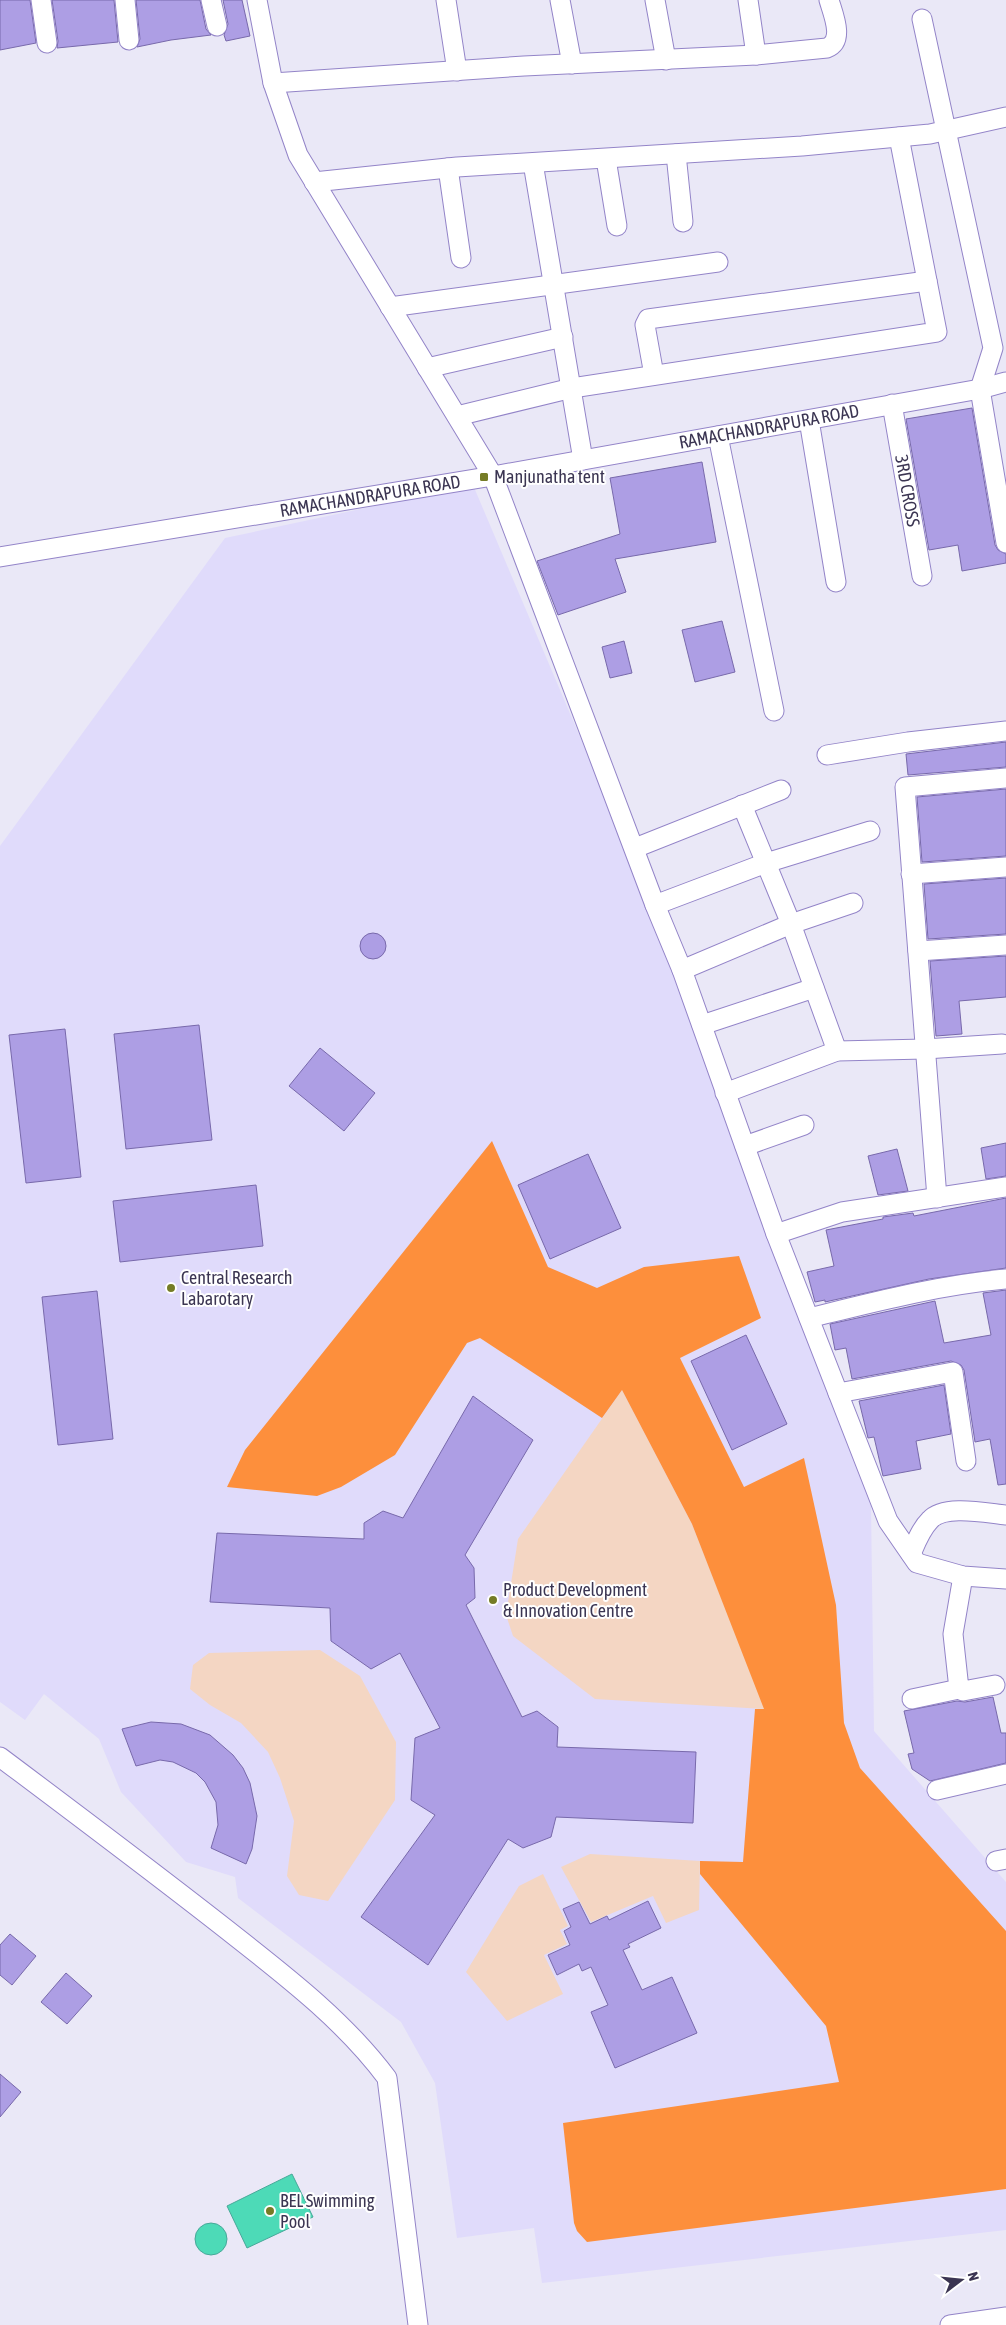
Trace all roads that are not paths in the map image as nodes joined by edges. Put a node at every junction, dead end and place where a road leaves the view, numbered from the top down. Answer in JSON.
{"nodes":[{"id":1,"x":40,"y":0,"type":"edge"},
{"id":2,"x":125,"y":0,"type":"edge"},
{"id":3,"x":212,"y":0,"type":"edge"},
{"id":4,"x":257,"y":0,"type":"edge"},
{"id":5,"x":446,"y":0,"type":"edge"},
{"id":6,"x":560,"y":0,"type":"edge"},
{"id":7,"x":654,"y":0,"type":"edge"},
{"id":8,"x":748,"y":0,"type":"edge"},
{"id":9,"x":830,"y":0,"type":"edge"},
{"id":10,"x":922,"y":19,"type":"dead end"},
{"id":11,"x":217,"y":26,"type":"dead end"},
{"id":12,"x":129,"y":40,"type":"dead end"},
{"id":13,"x":47,"y":42,"type":"dead end"},
{"id":14,"x":756,"y":55,"type":"junction"},
{"id":15,"x":666,"y":60,"type":"junction"},
{"id":16,"x":572,"y":64,"type":"junction"},
{"id":17,"x":457,"y":71,"type":"junction"},
{"id":18,"x":273,"y":83,"type":"junction"},
{"id":19,"x":1005,"y":120,"type":"edge"},
{"id":20,"x":948,"y":130,"type":"junction"},
{"id":21,"x":899,"y":137,"type":"junction"},
{"id":22,"x":676,"y":154,"type":"junction"},
{"id":23,"x":606,"y":159,"type":"junction"},
{"id":24,"x":533,"y":162,"type":"junction"},
{"id":25,"x":448,"y":168,"type":"junction"},
{"id":26,"x":314,"y":182,"type":"junction"},
{"id":27,"x":683,"y":222,"type":"dead end"},
{"id":28,"x":617,"y":226,"type":"dead end"},
{"id":29,"x":461,"y":258,"type":"dead end"},
{"id":30,"x":718,"y":262,"type":"dead end"},
{"id":31,"x":927,"y":282,"type":"junction"},
{"id":32,"x":553,"y":285,"type":"junction"},
{"id":33,"x":390,"y":307,"type":"junction"},
{"id":34,"x":563,"y":337,"type":"junction"},
{"id":35,"x":427,"y":368,"type":"junction"},
{"id":36,"x":654,"y":375,"type":"junction"},
{"id":37,"x":1006,"y":382,"type":"edge"},
{"id":38,"x":572,"y":388,"type":"junction"},
{"id":39,"x":980,"y":389,"type":"junction"},
{"id":40,"x":892,"y":404,"type":"junction"},
{"id":41,"x":456,"y":416,"type":"junction"},
{"id":42,"x":809,"y":420,"type":"junction"},
{"id":43,"x":718,"y":436,"type":"junction"},
{"id":44,"x":583,"y":460,"type":"junction"},
{"id":45,"x":493,"y":476,"type":"junction"},
{"id":46,"x":1006,"y":543,"type":"edge"},
{"id":47,"x":0,"y":557,"type":"edge"},
{"id":48,"x":922,"y":576,"type":"dead end"},
{"id":49,"x":836,"y":582,"type":"dead end"},
{"id":50,"x":774,"y":711,"type":"dead end"},
{"id":51,"x":1006,"y":731,"type":"edge"},
{"id":52,"x":827,"y":755,"type":"dead end"},
{"id":53,"x":1006,"y":778,"type":"edge"},
{"id":54,"x":781,"y":790,"type":"dead end"},
{"id":55,"x":742,"y":805,"type":"junction"},
{"id":56,"x":870,"y":831,"type":"dead end"},
{"id":57,"x":635,"y":848,"type":"junction"},
{"id":58,"x":766,"y":864,"type":"junction"},
{"id":59,"x":1006,"y":867,"type":"edge"},
{"id":60,"x":911,"y":874,"type":"junction"},
{"id":61,"x":853,"y":903,"type":"dead end"},
{"id":62,"x":655,"y":905,"type":"junction"},
{"id":63,"x":791,"y":924,"type":"junction"},
{"id":64,"x":1006,"y":945,"type":"edge"},
{"id":65,"x":918,"y":951,"type":"junction"},
{"id":66,"x":682,"y":970,"type":"junction"},
{"id":67,"x":814,"y":988,"type":"junction"},
{"id":68,"x":702,"y":1025,"type":"junction"},
{"id":69,"x":1002,"y":1044,"type":"dead end"},
{"id":70,"x":926,"y":1049,"type":"junction"},
{"id":71,"x":837,"y":1051,"type":"junction"},
{"id":72,"x":725,"y":1093,"type":"junction"},
{"id":73,"x":804,"y":1125,"type":"dead end"},
{"id":74,"x":745,"y":1146,"type":"junction"},
{"id":75,"x":1006,"y":1187,"type":"edge"},
{"id":76,"x":937,"y":1198,"type":"junction"},
{"id":77,"x":776,"y":1234,"type":"junction"},
{"id":78,"x":1006,"y":1279,"type":"edge"},
{"id":79,"x":809,"y":1318,"type":"junction"},
{"id":80,"x":838,"y":1393,"type":"junction"},
{"id":81,"x":966,"y":1462,"type":"dead end"},
{"id":82,"x":1006,"y":1515,"type":"edge"},
{"id":83,"x":911,"y":1554,"type":"junction"},
{"id":84,"x":963,"y":1576,"type":"junction"},
{"id":85,"x":1006,"y":1579,"type":"edge"},
{"id":86,"x":995,"y":1685,"type":"dead end"},
{"id":87,"x":959,"y":1689,"type":"junction"},
{"id":88,"x":912,"y":1700,"type":"dead end"},
{"id":89,"x":0,"y":1757,"type":"edge"},
{"id":90,"x":1006,"y":1774,"type":"edge"},
{"id":91,"x":938,"y":1790,"type":"dead end"},
{"id":92,"x":1006,"y":2317,"type":"edge"},
{"id":93,"x":418,"y":2325,"type":"edge"},
{"id":94,"x":950,"y":2325,"type":"edge"}],
"edges":[{"from":1,"to":13,"type":"street"},
{"from":2,"to":12,"type":"street"},
{"from":3,"to":11,"type":"street"},
{"from":4,"to":18,"type":"street"},
{"from":5,"to":17,"type":"street"},
{"from":6,"to":16,"type":"street"},
{"from":7,"to":15,"type":"street"},
{"from":8,"to":14,"type":"street"},
{"from":9,"to":14,"type":"street"},
{"from":10,"to":20,"type":"street"},
{"from":14,"to":15,"type":"street"},
{"from":15,"to":16,"type":"street"},
{"from":16,"to":17,"type":"street"},
{"from":17,"to":18,"type":"street"},
{"from":18,"to":26,"type":"street"},
{"from":19,"to":20,"type":"street"},
{"from":20,"to":21,"type":"street"},
{"from":20,"to":39,"type":"street"},
{"from":21,"to":22,"type":"street"},
{"from":21,"to":31,"type":"street"},
{"from":22,"to":23,"type":"street"},
{"from":22,"to":27,"type":"street"},
{"from":23,"to":24,"type":"street"},
{"from":23,"to":28,"type":"street"},
{"from":24,"to":25,"type":"street"},
{"from":24,"to":32,"type":"street"},
{"from":25,"to":26,"type":"street"},
{"from":25,"to":29,"type":"street"},
{"from":26,"to":33,"type":"street"},
{"from":30,"to":32,"type":"street"},
{"from":31,"to":36,"type":"street"},
{"from":31,"to":36,"type":"street"},
{"from":32,"to":33,"type":"street"},
{"from":32,"to":34,"type":"street"},
{"from":33,"to":35,"type":"street"},
{"from":34,"to":35,"type":"street"},
{"from":34,"to":38,"type":"street"},
{"from":35,"to":41,"type":"street"},
{"from":36,"to":38,"type":"street"},
{"from":37,"to":39,"type":"street","name":"RAMACHANDRAPURA ROAD"},
{"from":38,"to":41,"type":"street"},
{"from":38,"to":44,"type":"street"},
{"from":39,"to":40,"type":"street","name":"RAMACHANDRAPURA ROAD"},
{"from":39,"to":46,"type":"street"},
{"from":40,"to":42,"type":"street","name":"RAMACHANDRAPURA ROAD"},
{"from":40,"to":48,"type":"street","name":"3RD CROSS"},
{"from":41,"to":45,"type":"street"},
{"from":42,"to":43,"type":"street","name":"RAMACHANDRAPURA ROAD"},
{"from":42,"to":49,"type":"street"},
{"from":43,"to":44,"type":"street","name":"RAMACHANDRAPURA ROAD"},
{"from":43,"to":50,"type":"street"},
{"from":44,"to":45,"type":"street","name":"RAMACHANDRAPURA ROAD"},
{"from":45,"to":47,"type":"street","name":"RAMACHANDRAPURA ROAD"},
{"from":45,"to":57,"type":"street"},
{"from":51,"to":52,"type":"street"},
{"from":53,"to":60,"type":"street"},
{"from":54,"to":55,"type":"street"},
{"from":55,"to":57,"type":"street"},
{"from":55,"to":58,"type":"street"},
{"from":56,"to":58,"type":"street"},
{"from":57,"to":62,"type":"street"},
{"from":58,"to":62,"type":"street"},
{"from":58,"to":63,"type":"street"},
{"from":59,"to":60,"type":"street"},
{"from":60,"to":65,"type":"street"},
{"from":61,"to":63,"type":"street"},
{"from":62,"to":66,"type":"street"},
{"from":63,"to":66,"type":"street"},
{"from":63,"to":67,"type":"street"},
{"from":64,"to":65,"type":"street"},
{"from":65,"to":70,"type":"street"},
{"from":66,"to":68,"type":"street"},
{"from":67,"to":68,"type":"street"},
{"from":67,"to":71,"type":"street"},
{"from":68,"to":72,"type":"street"},
{"from":69,"to":70,"type":"street"},
{"from":70,"to":71,"type":"street"},
{"from":70,"to":76,"type":"street"},
{"from":71,"to":72,"type":"street"},
{"from":72,"to":74,"type":"street"},
{"from":73,"to":74,"type":"street"},
{"from":74,"to":77,"type":"street"},
{"from":75,"to":76,"type":"street"},
{"from":76,"to":77,"type":"street"},
{"from":77,"to":79,"type":"street"},
{"from":78,"to":79,"type":"street"},
{"from":79,"to":80,"type":"street"},
{"from":80,"to":81,"type":"street"},
{"from":80,"to":83,"type":"street"},
{"from":82,"to":83,"type":"street"},
{"from":83,"to":84,"type":"street"},
{"from":84,"to":85,"type":"street"},
{"from":84,"to":87,"type":"street"},
{"from":86,"to":87,"type":"street"},
{"from":87,"to":88,"type":"street"},
{"from":89,"to":93,"type":"street"},
{"from":90,"to":91,"type":"street"},
{"from":92,"to":94,"type":"street"}]}
